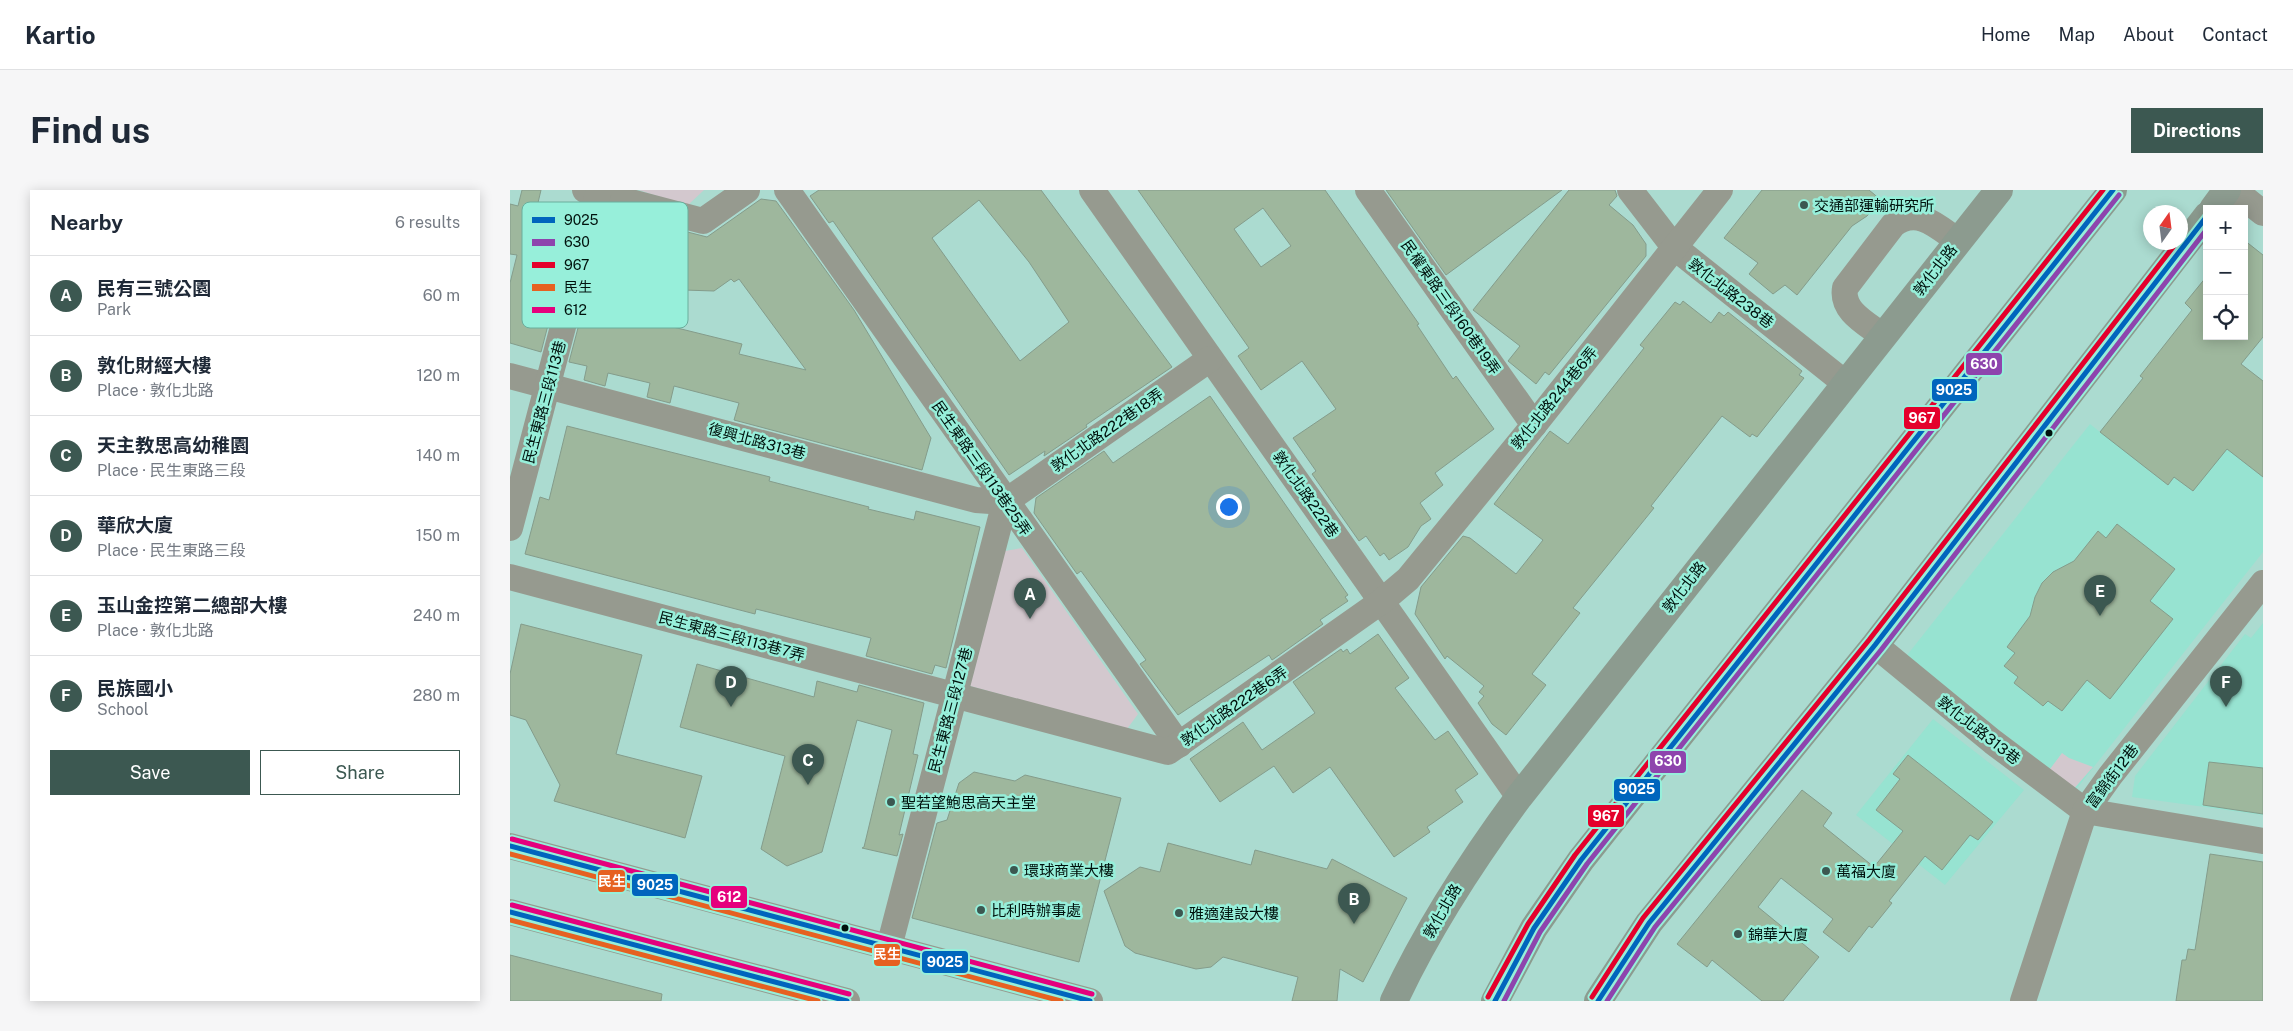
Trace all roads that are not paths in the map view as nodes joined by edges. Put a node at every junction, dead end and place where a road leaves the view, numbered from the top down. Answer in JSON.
{"nodes":[{"id":1,"x":747,"y":190,"type":"edge"},
{"id":2,"x":787,"y":190,"type":"edge"},
{"id":3,"x":1092,"y":190,"type":"edge"},
{"id":4,"x":1368,"y":190,"type":"edge"},
{"id":5,"x":1630,"y":190,"type":"edge"},
{"id":6,"x":1720,"y":190,"type":"edge"},
{"id":7,"x":1999,"y":190,"type":"edge"},
{"id":8,"x":2113,"y":190,"type":"edge"},
{"id":9,"x":2227,"y":190,"type":"edge"},
{"id":10,"x":2234,"y":190,"type":"edge"},
{"id":11,"x":594,"y":191,"type":"edge"},
{"id":12,"x":634,"y":202,"type":"edge"},
{"id":13,"x":2215,"y":205,"type":"edge"},
{"id":14,"x":2263,"y":213,"type":"edge"},
{"id":15,"x":688,"y":217,"type":"edge"},
{"id":16,"x":2203,"y":221,"type":"edge"},
{"id":17,"x":1958,"y":241,"type":"junction"},
{"id":18,"x":1674,"y":248,"type":"junction"},
{"id":19,"x":562,"y":328,"type":"edge"},
{"id":20,"x":1883,"y":336,"type":"junction"},
{"id":21,"x":1210,"y":359,"type":"junction"},
{"id":22,"x":510,"y":376,"type":"edge"},
{"id":23,"x":1845,"y":383,"type":"junction"},
{"id":24,"x":548,"y":386,"type":"junction"},
{"id":25,"x":1534,"y":424,"type":"junction"},
{"id":26,"x":1005,"y":502,"type":"junction"},
{"id":27,"x":510,"y":528,"type":"edge"},
{"id":28,"x":510,"y":576,"type":"edge"},
{"id":29,"x":2263,"y":583,"type":"edge"},
{"id":30,"x":1382,"y":601,"type":"junction"},
{"id":31,"x":1875,"y":645,"type":"junction"},
{"id":32,"x":954,"y":696,"type":"junction"},
{"id":33,"x":1178,"y":745,"type":"junction"},
{"id":34,"x":1519,"y":798,"type":"junction"},
{"id":35,"x":2085,"y":811,"type":"junction"},
{"id":36,"x":2263,"y":841,"type":"edge"},
{"id":37,"x":510,"y":846,"type":"edge"},
{"id":38,"x":510,"y":912,"type":"edge"},
{"id":39,"x":889,"y":947,"type":"junction"},
{"id":40,"x":838,"y":1000,"type":"edge"},
{"id":41,"x":1090,"y":1001,"type":"edge"},
{"id":42,"x":1394,"y":1001,"type":"edge"},
{"id":43,"x":1495,"y":1001,"type":"edge"},
{"id":44,"x":1598,"y":1001,"type":"edge"},
{"id":45,"x":2022,"y":1001,"type":"edge"}],
"edges":[{"from":1,"to":15,"type":"street"},
{"from":2,"to":26,"type":"street","name":"民生東路三段113巷25弄"},
{"from":3,"to":21,"type":"street","name":"敦化北路222巷"},
{"from":4,"to":25,"type":"street","name":"民權東路三段160巷19弄"},
{"from":5,"to":18,"type":"street","name":"敦化北路238巷"},
{"from":6,"to":18,"type":"street","name":"敦化北路244巷6弄"},
{"from":7,"to":17,"type":"main road","name":"敦化北路"},
{"from":8,"to":43,"type":"main road"},
{"from":9,"to":13,"type":"main road"},
{"from":10,"to":14,"type":"street"},
{"from":11,"to":12,"type":"street"},
{"from":16,"to":31,"type":"main road"},
{"from":17,"to":20,"type":"main road","name":"敦化北路"},
{"from":17,"to":20,"type":"street"},
{"from":18,"to":23,"type":"street","name":"敦化北路238巷"},
{"from":18,"to":25,"type":"street","name":"敦化北路244巷6弄"},
{"from":19,"to":24,"type":"street","name":"民生東路三段113巷"},
{"from":20,"to":23,"type":"main road","name":"敦化北路"},
{"from":21,"to":26,"type":"street","name":"敦化北路222巷18弄"},
{"from":21,"to":30,"type":"street","name":"敦化北路222巷"},
{"from":22,"to":24,"type":"street","name":"復興北路313巷"},
{"from":23,"to":34,"type":"main road","name":"敦化北路"},
{"from":24,"to":26,"type":"street","name":"復興北路313巷"},
{"from":24,"to":27,"type":"street","name":"民生東路三段113巷"},
{"from":25,"to":30,"type":"street","name":"敦化北路244巷6弄"},
{"from":26,"to":32,"type":"street","name":"民生東路三段127巷"},
{"from":26,"to":33,"type":"street","name":"民生東路三段113巷25弄"},
{"from":28,"to":32,"type":"street","name":"民生東路三段113巷7弄"},
{"from":29,"to":35,"type":"street","name":"富錦街12巷"},
{"from":30,"to":33,"type":"street","name":"敦化北路222巷6弄"},
{"from":30,"to":34,"type":"street","name":"敦化北路222巷"},
{"from":31,"to":35,"type":"street","name":"敦化北路313巷"},
{"from":31,"to":44,"type":"main road"},
{"from":32,"to":33,"type":"street","name":"敦化北路222巷6弄"},
{"from":32,"to":39,"type":"street","name":"民生東路三段127巷"},
{"from":34,"to":42,"type":"main road","name":"敦化北路"},
{"from":35,"to":36,"type":"street"},
{"from":35,"to":45,"type":"street","name":"富錦街12巷"},
{"from":37,"to":39,"type":"street"},
{"from":38,"to":40,"type":"street"},
{"from":39,"to":41,"type":"street"}]}
